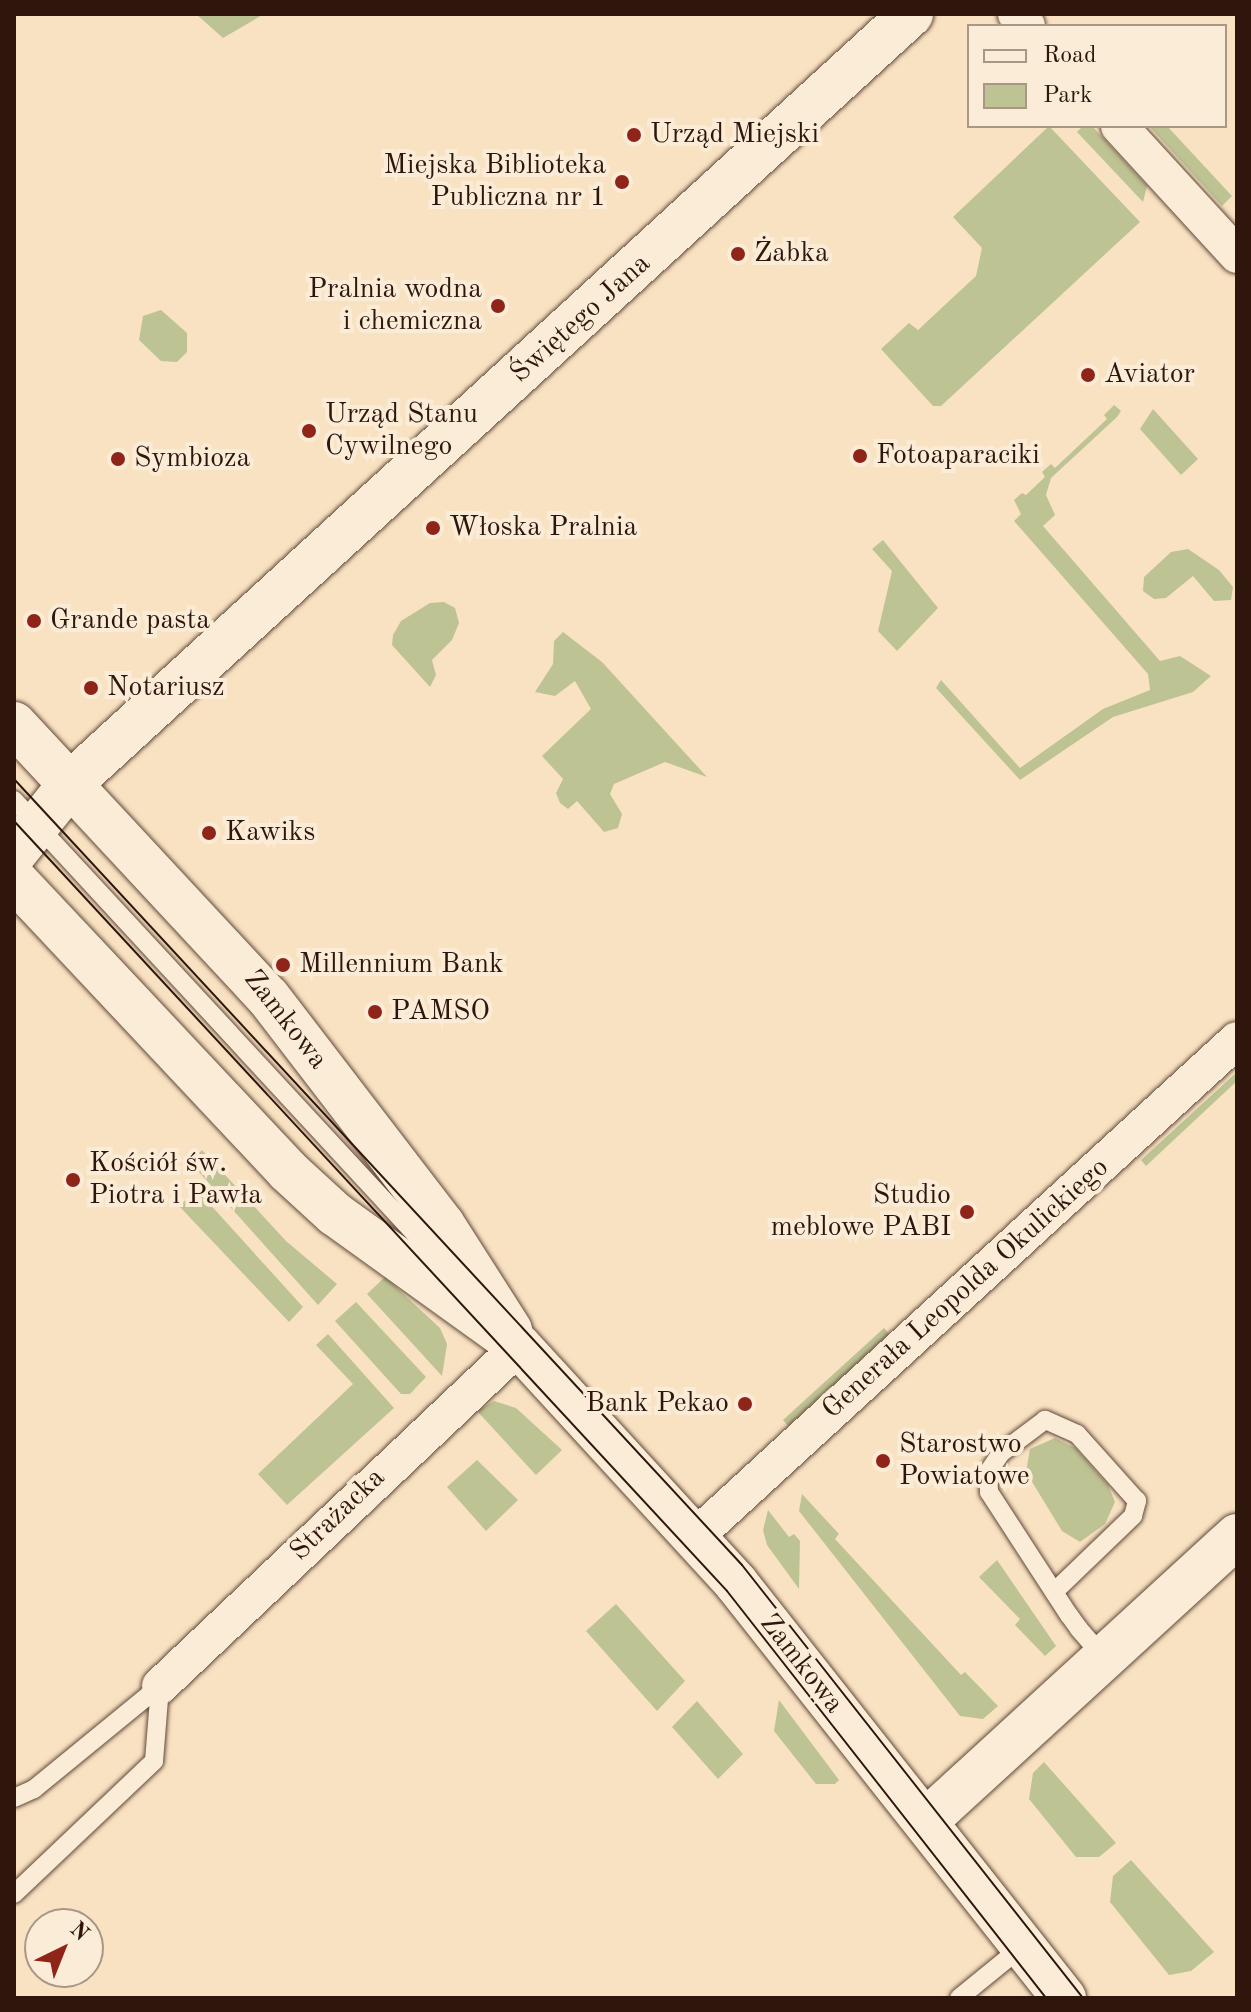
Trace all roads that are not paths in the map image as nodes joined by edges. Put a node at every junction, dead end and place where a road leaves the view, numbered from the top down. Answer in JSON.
{"nodes":[{"id":1,"x":911,"y":14,"type":"edge"},
{"id":2,"x":1121,"y":128,"type":"edge"},
{"id":3,"x":1237,"y":255,"type":"edge"},
{"id":4,"x":14,"y":724,"type":"edge"},
{"id":5,"x":71,"y":783,"type":"junction"},
{"id":6,"x":22,"y":826,"type":"edge"},
{"id":7,"x":14,"y":879,"type":"edge"},
{"id":8,"x":1237,"y":1040,"type":"edge"},
{"id":9,"x":519,"y":1346,"type":"junction"},
{"id":10,"x":1237,"y":1536,"type":"edge"},
{"id":11,"x":695,"y":1537,"type":"junction"},
{"id":12,"x":1054,"y":1592,"type":"junction"},
{"id":13,"x":1105,"y":1659,"type":"junction"},
{"id":14,"x":160,"y":1686,"type":"junction"},
{"id":15,"x":14,"y":1798,"type":"edge"},
{"id":16,"x":926,"y":1821,"type":"junction"},
{"id":17,"x":14,"y":1894,"type":"edge"},
{"id":18,"x":1023,"y":1946,"type":"junction"},
{"id":19,"x":959,"y":1998,"type":"edge"},
{"id":20,"x":1064,"y":1998,"type":"edge"}],
"edges":[{"from":1,"to":5,"type":"street","name":"Świętego Jana"},
{"from":2,"to":3,"type":"street"},
{"from":4,"to":5,"type":"street","name":"Zamkowa"},
{"from":5,"to":6,"type":"street","name":"Świętego Jana"},
{"from":5,"to":9,"type":"street","name":"Zamkowa"},
{"from":6,"to":9,"type":"lane"},
{"from":7,"to":9,"type":"street","name":"Zamkowa"},
{"from":8,"to":11,"type":"street","name":"Generała Leopolda Okulickiego"},
{"from":9,"to":11,"type":"street","name":"Zamkowa"},
{"from":9,"to":14,"type":"street","name":"Strażacka"},
{"from":10,"to":13,"type":"street"},
{"from":11,"to":16,"type":"street","name":"Zamkowa"},
{"from":12,"to":12,"type":"lane"},
{"from":12,"to":13,"type":"lane"},
{"from":13,"to":16,"type":"street"},
{"from":14,"to":15,"type":"lane"},
{"from":14,"to":17,"type":"lane"},
{"from":16,"to":18,"type":"street","name":"Zamkowa"},
{"from":18,"to":19,"type":"lane"},
{"from":18,"to":20,"type":"street","name":"Zamkowa"}]}
